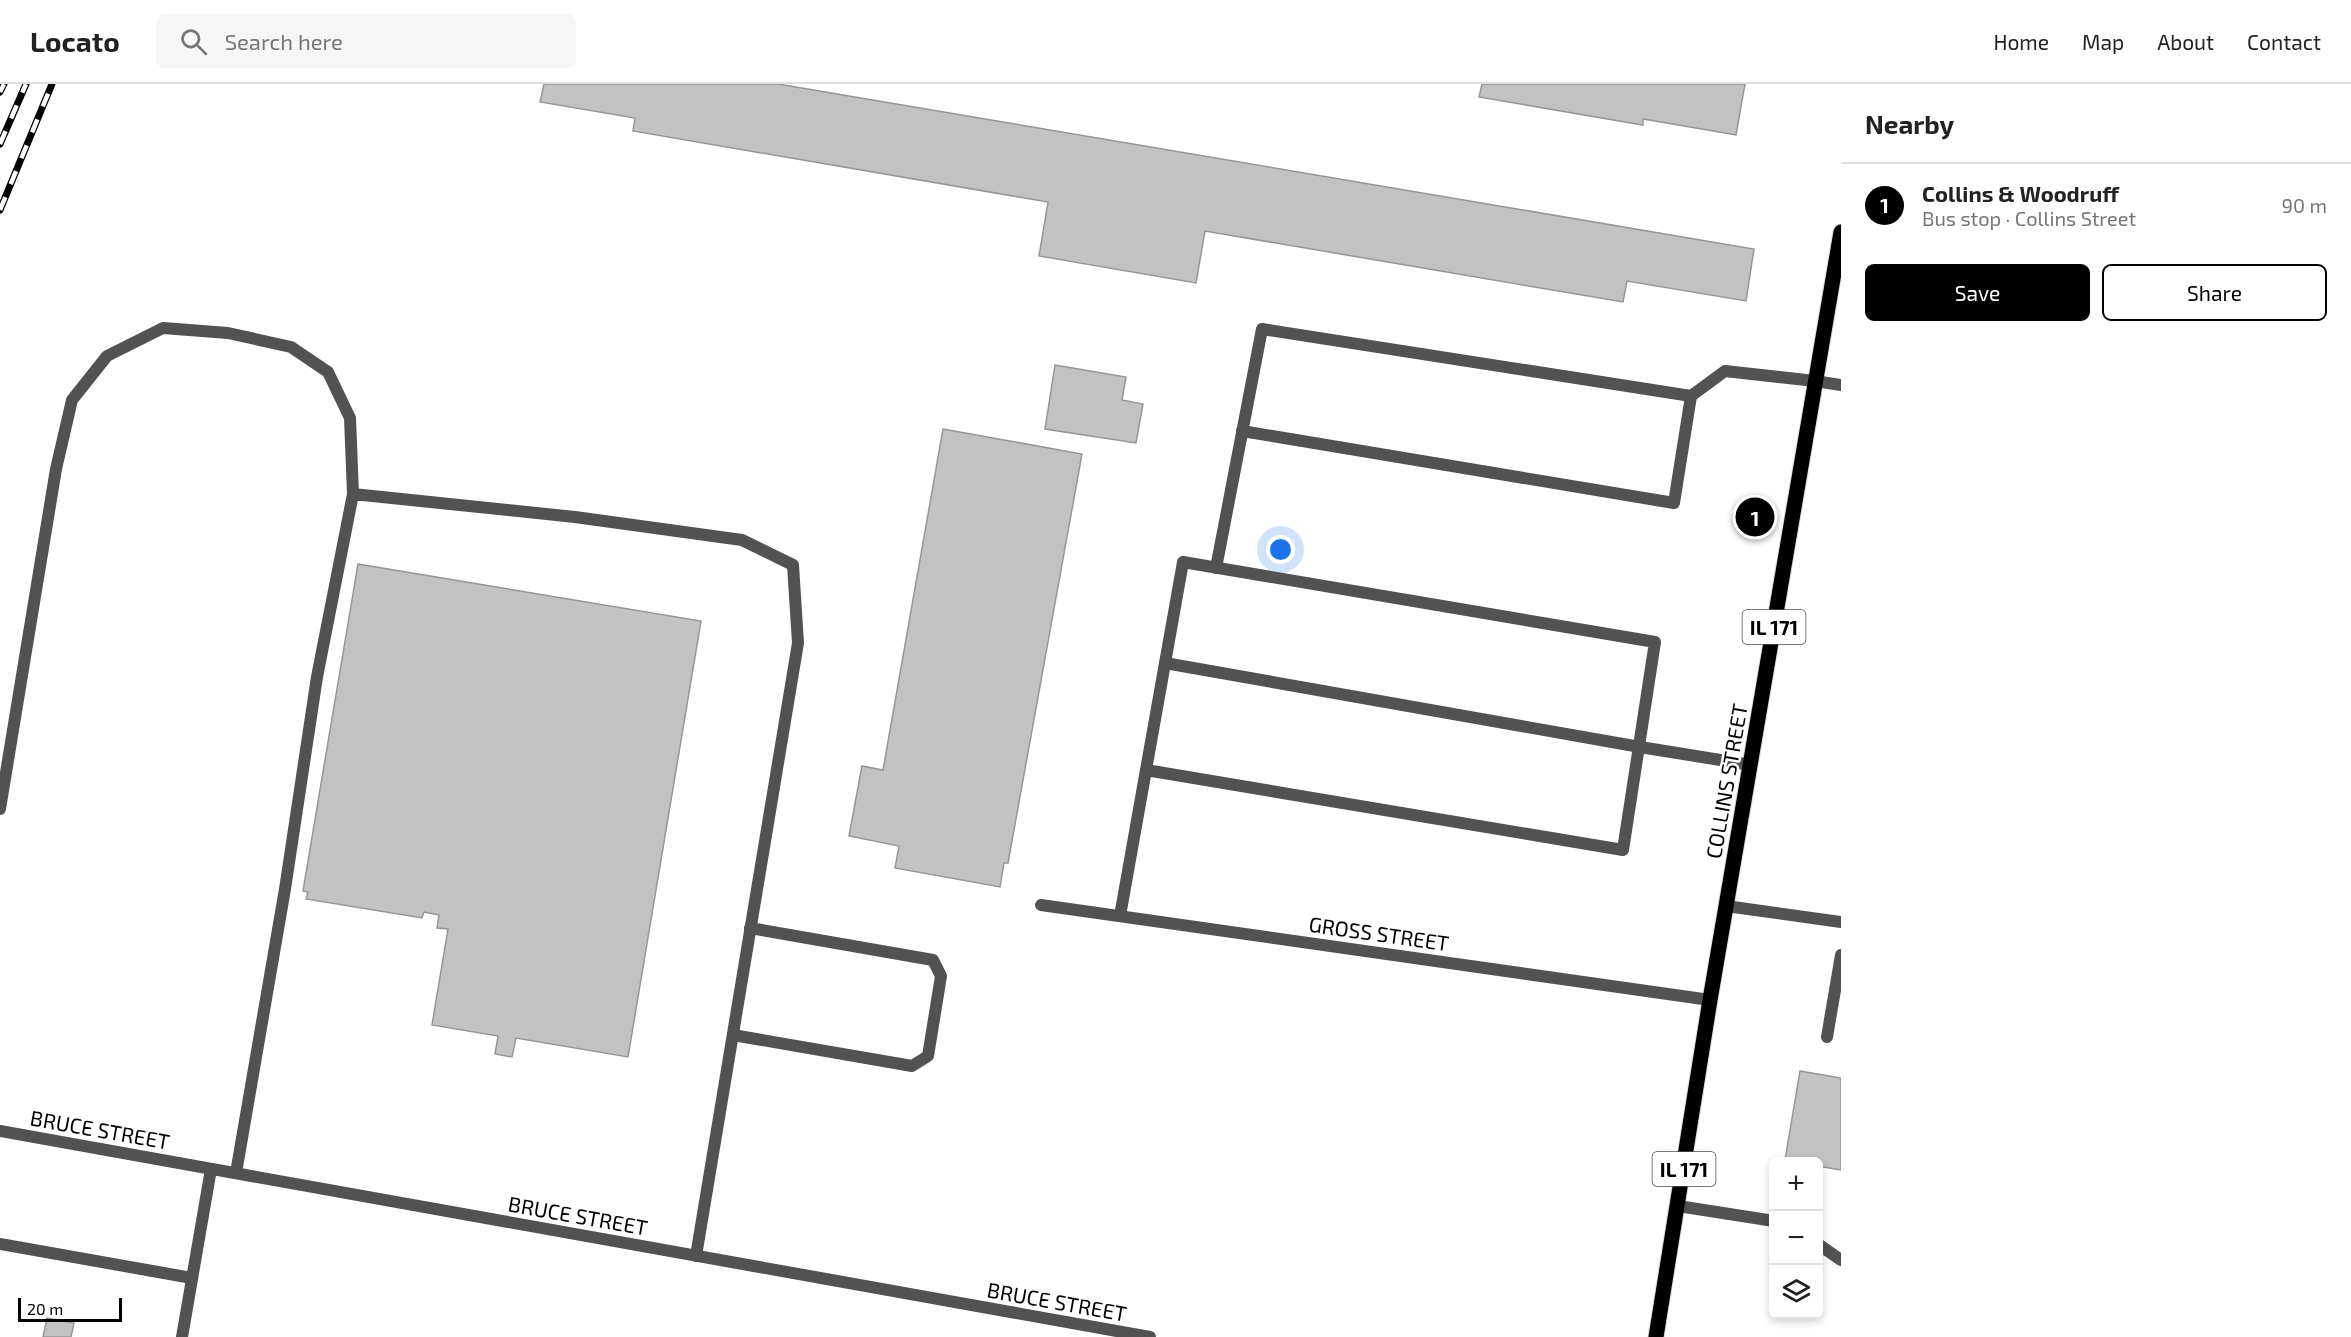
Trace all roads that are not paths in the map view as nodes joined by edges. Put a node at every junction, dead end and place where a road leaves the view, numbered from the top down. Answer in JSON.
{"nodes":[{"id":1,"x":1841,"y":232,"type":"edge"},
{"id":2,"x":1815,"y":381,"type":"junction"},
{"id":3,"x":1841,"y":386,"type":"edge"},
{"id":4,"x":1690,"y":396,"type":"junction"},
{"id":5,"x":1242,"y":431,"type":"junction"},
{"id":6,"x":353,"y":494,"type":"junction"},
{"id":7,"x":1216,"y":567,"type":"junction"},
{"id":8,"x":1165,"y":663,"type":"junction"},
{"id":9,"x":1640,"y":747,"type":"junction"},
{"id":10,"x":1751,"y":765,"type":"junction"},
{"id":11,"x":1146,"y":771,"type":"junction"},
{"id":12,"x":0,"y":809,"type":"edge"},
{"id":13,"x":1041,"y":905,"type":"dead end"},
{"id":14,"x":1726,"y":906,"type":"junction"},
{"id":15,"x":1120,"y":916,"type":"junction"},
{"id":16,"x":1841,"y":922,"type":"edge"},
{"id":17,"x":750,"y":928,"type":"junction"},
{"id":18,"x":1841,"y":955,"type":"edge"},
{"id":19,"x":1710,"y":1000,"type":"junction"},
{"id":20,"x":733,"y":1035,"type":"junction"},
{"id":21,"x":1827,"y":1037,"type":"dead end"},
{"id":22,"x":0,"y":1131,"type":"edge"},
{"id":23,"x":211,"y":1169,"type":"junction"},
{"id":24,"x":236,"y":1173,"type":"junction"},
{"id":25,"x":1678,"y":1206,"type":"junction"},
{"id":26,"x":1769,"y":1220,"type":"edge"},
{"id":27,"x":0,"y":1244,"type":"edge"},
{"id":28,"x":1823,"y":1247,"type":"edge"},
{"id":29,"x":696,"y":1256,"type":"junction"},
{"id":30,"x":1841,"y":1260,"type":"edge"},
{"id":31,"x":192,"y":1278,"type":"junction"},
{"id":32,"x":182,"y":1337,"type":"edge"},
{"id":33,"x":1150,"y":1337,"type":"edge"},
{"id":34,"x":1656,"y":1337,"type":"edge"}],
"edges":[{"from":1,"to":2,"type":"main road","name":"COLLINS STREET","number":"IL 171"},
{"from":2,"to":3,"type":"street"},
{"from":2,"to":4,"type":"street"},
{"from":2,"to":10,"type":"main road","name":"COLLINS STREET","number":"IL 171"},
{"from":4,"to":5,"type":"street"},
{"from":4,"to":5,"type":"street"},
{"from":5,"to":7,"type":"street"},
{"from":6,"to":12,"type":"street"},
{"from":6,"to":17,"type":"street"},
{"from":6,"to":24,"type":"street"},
{"from":7,"to":8,"type":"street"},
{"from":7,"to":9,"type":"street"},
{"from":8,"to":9,"type":"street"},
{"from":8,"to":11,"type":"street"},
{"from":9,"to":10,"type":"street"},
{"from":9,"to":11,"type":"street"},
{"from":10,"to":14,"type":"main road","name":"COLLINS STREET","number":"IL 171"},
{"from":11,"to":15,"type":"street"},
{"from":13,"to":15,"type":"street","name":"GROSS STREET"},
{"from":14,"to":16,"type":"street"},
{"from":14,"to":19,"type":"main road","name":"COLLINS STREET","number":"IL 171"},
{"from":15,"to":19,"type":"street","name":"GROSS STREET"},
{"from":17,"to":20,"type":"street"},
{"from":17,"to":20,"type":"street"},
{"from":18,"to":21,"type":"street"},
{"from":19,"to":25,"type":"main road","name":"COLLINS STREET","number":"IL 171"},
{"from":20,"to":29,"type":"street"},
{"from":22,"to":23,"type":"street","name":"BRUCE STREET"},
{"from":23,"to":24,"type":"street","name":"BRUCE STREET"},
{"from":23,"to":31,"type":"street"},
{"from":24,"to":29,"type":"street","name":"BRUCE STREET"},
{"from":25,"to":26,"type":"street"},
{"from":25,"to":34,"type":"main road","name":"COLLINS STREET","number":"IL 171"},
{"from":27,"to":31,"type":"street"},
{"from":28,"to":30,"type":"street"},
{"from":29,"to":33,"type":"street","name":"BRUCE STREET"},
{"from":31,"to":32,"type":"street"}]}
